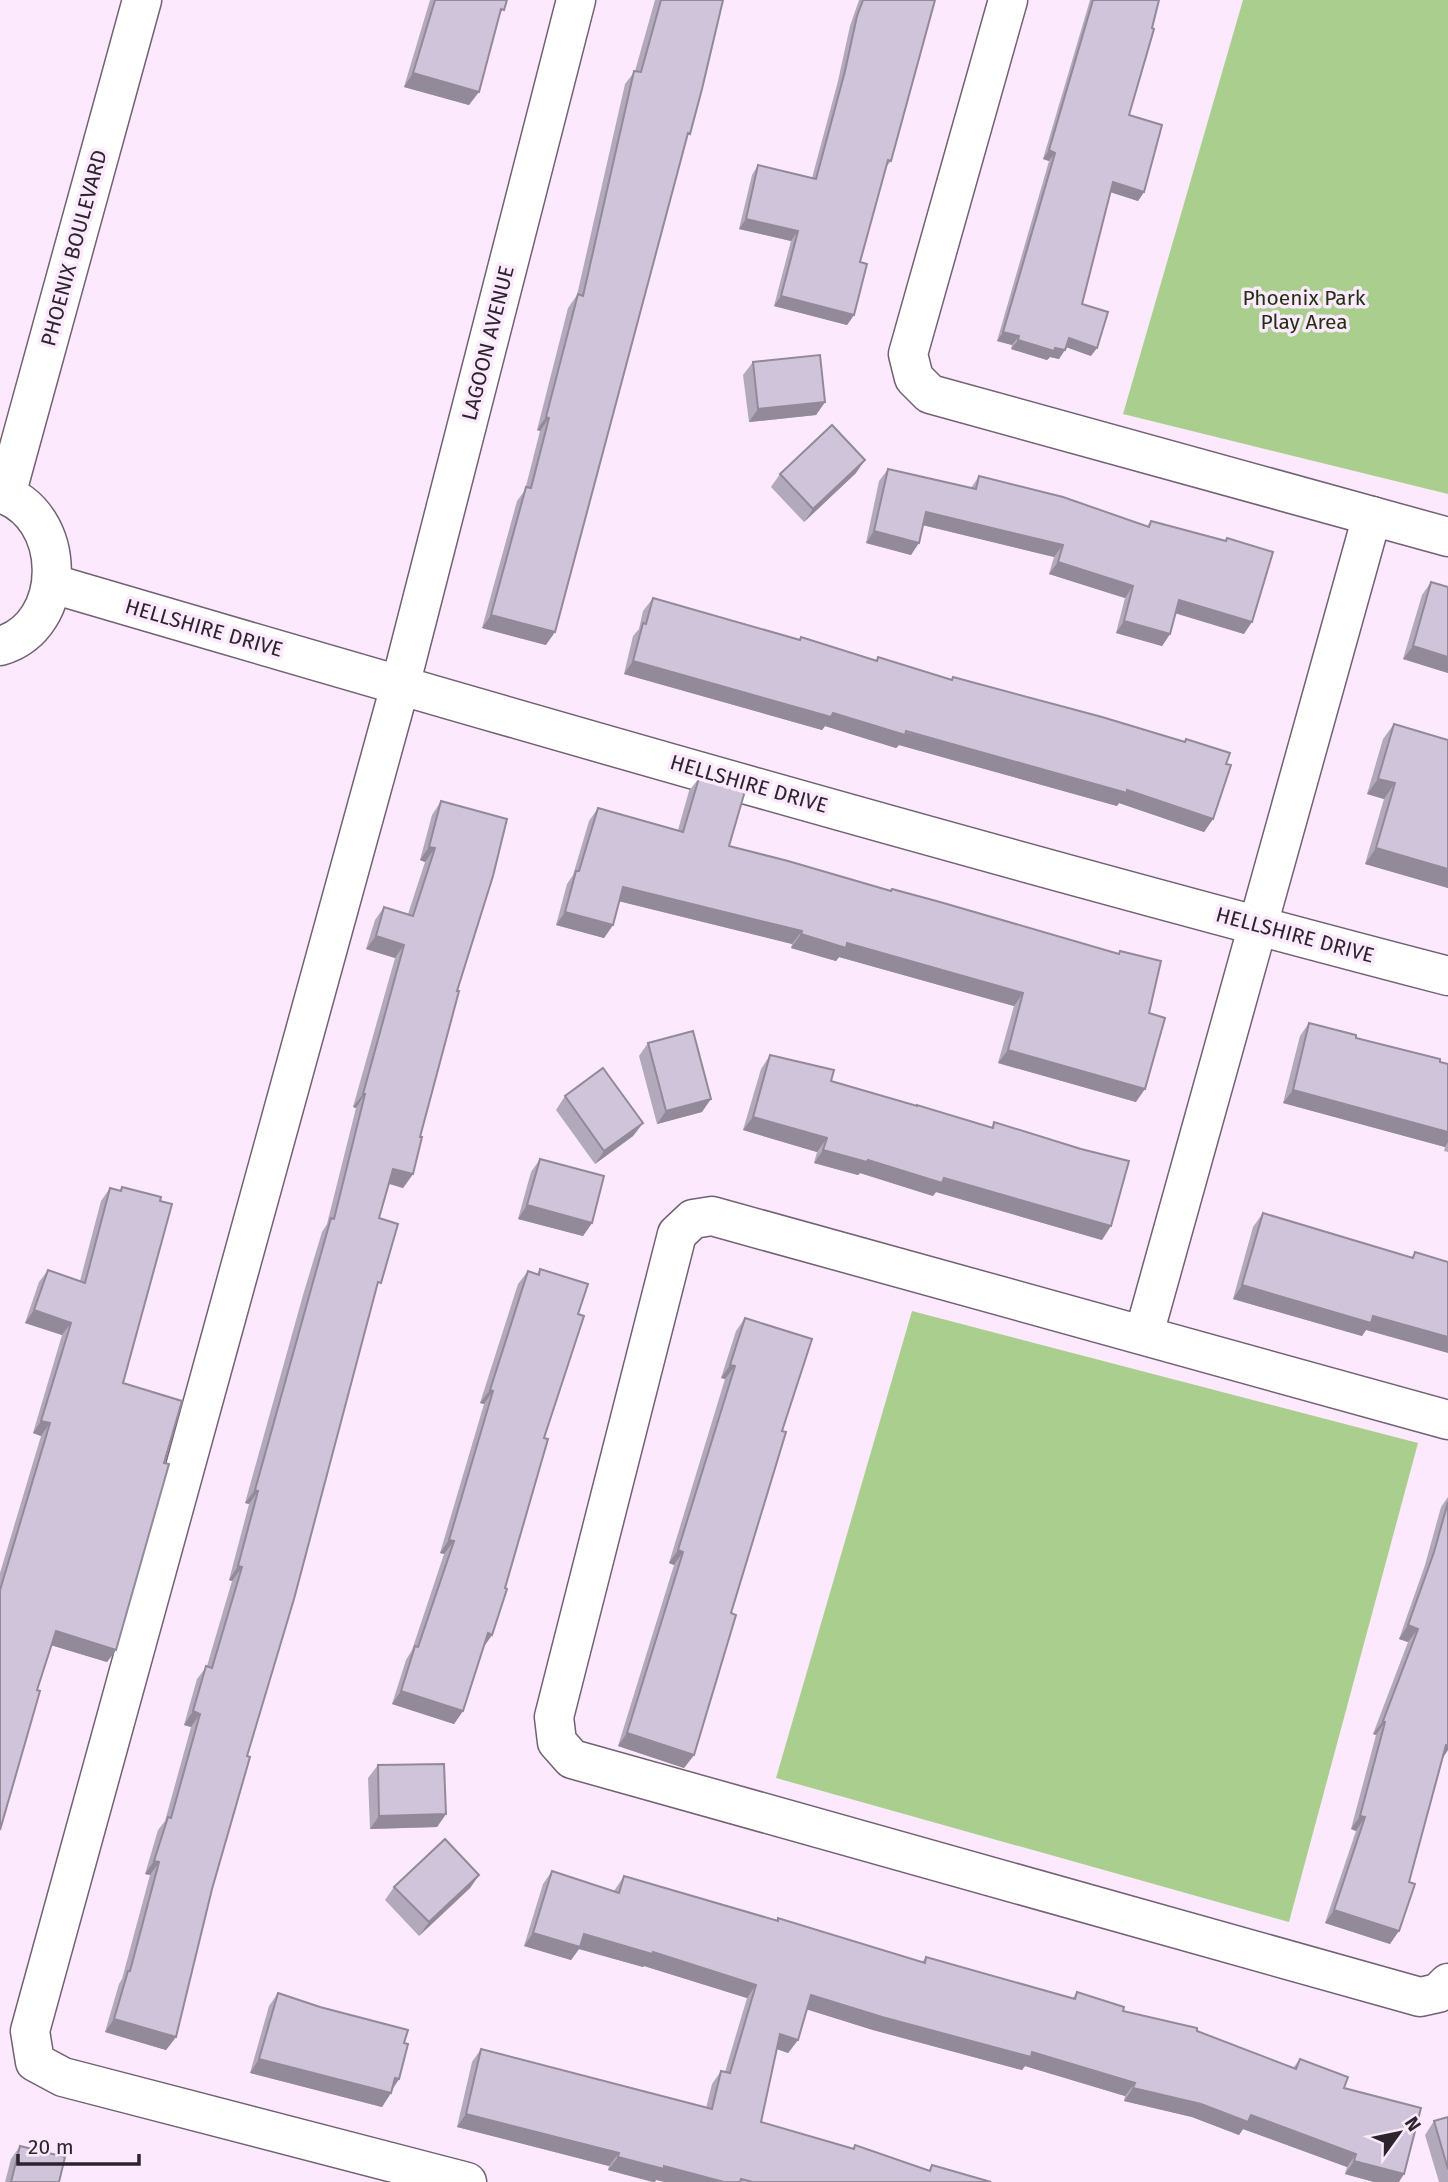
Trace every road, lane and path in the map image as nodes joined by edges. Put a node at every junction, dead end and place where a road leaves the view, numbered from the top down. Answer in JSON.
{"nodes":[{"id":1,"x":142,"y":0,"type":"edge"},
{"id":2,"x":576,"y":0,"type":"edge"},
{"id":3,"x":1008,"y":0,"type":"edge"},
{"id":4,"x":3,"y":494,"type":"edge"},
{"id":5,"x":1371,"y":516,"type":"junction"},
{"id":6,"x":1448,"y":537,"type":"edge"},
{"id":7,"x":52,"y":584,"type":"junction"},
{"id":8,"x":0,"y":646,"type":"edge"},
{"id":9,"x":400,"y":686,"type":"junction"},
{"id":10,"x":1256,"y":926,"type":"junction"},
{"id":11,"x":1448,"y":976,"type":"edge"},
{"id":12,"x":1144,"y":1334,"type":"junction"},
{"id":13,"x":1448,"y":1420,"type":"edge"},
{"id":14,"x":1448,"y":1983,"type":"edge"},
{"id":15,"x":467,"y":2182,"type":"edge"}],
"edges":[{"from":1,"to":4,"type":"street","name":"PHOENIX BOULEVARD"},
{"from":2,"to":9,"type":"street","name":"LAGOON AVENUE"},
{"from":3,"to":5,"type":"street"},
{"from":4,"to":7,"type":"street"},
{"from":5,"to":6,"type":"street"},
{"from":5,"to":10,"type":"street"},
{"from":7,"to":8,"type":"street"},
{"from":7,"to":9,"type":"street","name":"HELLSHIRE DRIVE"},
{"from":9,"to":10,"type":"street","name":"HELLSHIRE DRIVE"},
{"from":9,"to":15,"type":"street","name":"LAGOON AVENUE"},
{"from":10,"to":11,"type":"street","name":"HELLSHIRE DRIVE"},
{"from":10,"to":12,"type":"street"},
{"from":12,"to":13,"type":"street"},
{"from":12,"to":14,"type":"street"}]}
